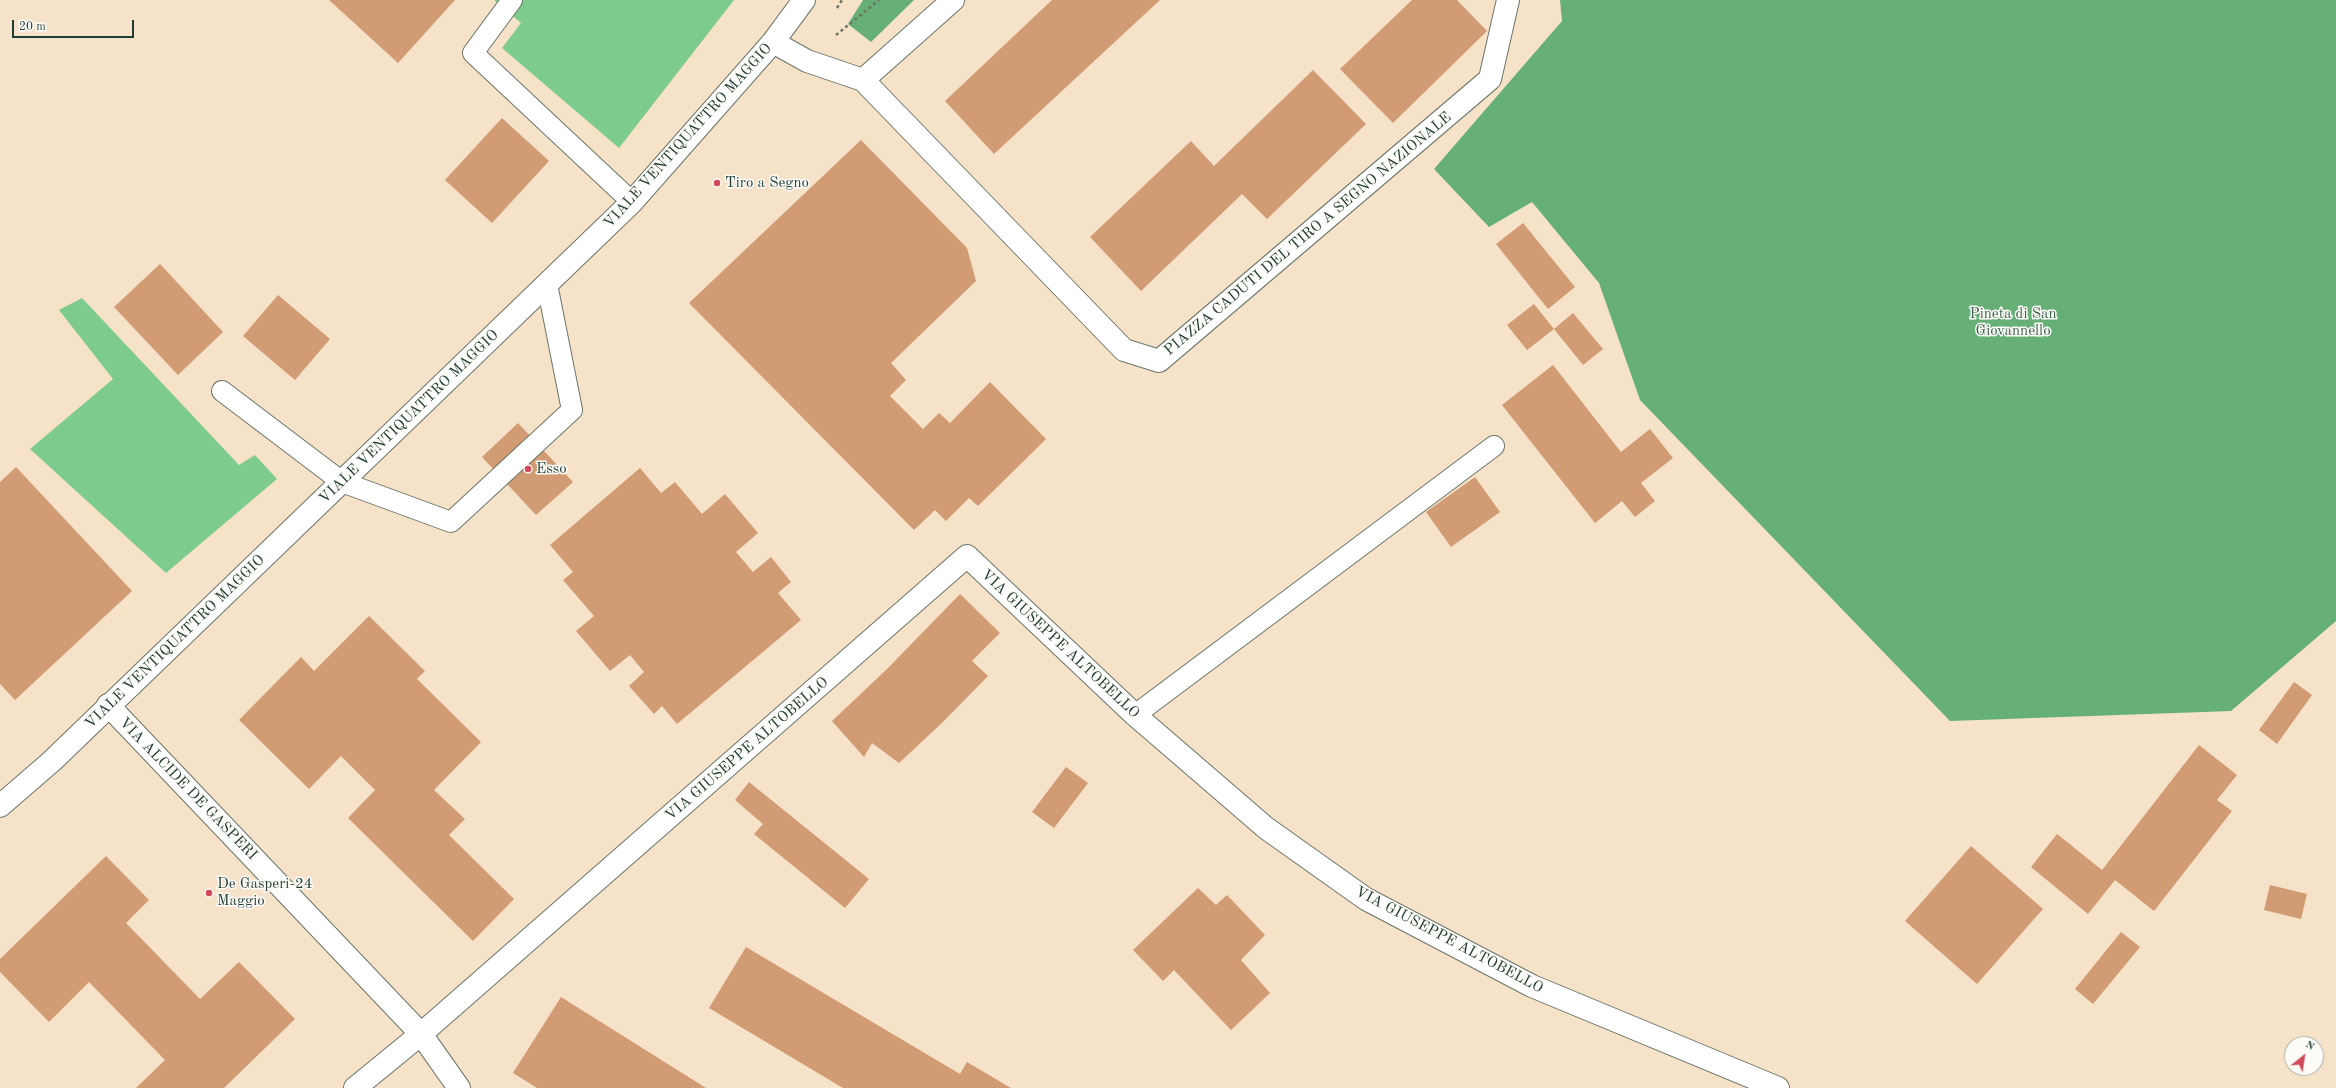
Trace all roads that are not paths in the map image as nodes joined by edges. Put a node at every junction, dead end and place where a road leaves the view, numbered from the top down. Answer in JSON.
{"nodes":[{"id":1,"x":512,"y":0,"type":"edge"},
{"id":2,"x":953,"y":0,"type":"edge"},
{"id":3,"x":1508,"y":0,"type":"edge"},
{"id":4,"x":801,"y":3,"type":"edge"},
{"id":5,"x":773,"y":42,"type":"junction"},
{"id":6,"x":863,"y":80,"type":"junction"},
{"id":7,"x":632,"y":202,"type":"junction"},
{"id":8,"x":547,"y":284,"type":"junction"},
{"id":9,"x":222,"y":391,"type":"dead end"},
{"id":10,"x":1494,"y":446,"type":"dead end"},
{"id":11,"x":342,"y":482,"type":"junction"},
{"id":12,"x":108,"y":705,"type":"junction"},
{"id":13,"x":1135,"y":715,"type":"junction"},
{"id":14,"x":0,"y":806,"type":"edge"},
{"id":15,"x":421,"y":1034,"type":"junction"},
{"id":16,"x":355,"y":1088,"type":"edge"},
{"id":17,"x":459,"y":1088,"type":"edge"},
{"id":18,"x":1778,"y":1088,"type":"edge"}],
"edges":[{"from":1,"to":7,"type":"lane"},
{"from":2,"to":6,"type":"street"},
{"from":3,"to":6,"type":"street","name":"PIAZZA CADUTI DEL TIRO A SEGNO NAZIONALE"},
{"from":4,"to":5,"type":"street","name":"VIALE VENTIQUATTRO MAGGIO"},
{"from":5,"to":6,"type":"street","name":"PIAZZA CADUTI DEL TIRO A SEGNO NAZIONALE"},
{"from":5,"to":7,"type":"street","name":"VIALE VENTIQUATTRO MAGGIO"},
{"from":7,"to":8,"type":"street","name":"VIALE VENTIQUATTRO MAGGIO"},
{"from":8,"to":11,"type":"street","name":"VIALE VENTIQUATTRO MAGGIO"},
{"from":8,"to":11,"type":"lane"},
{"from":9,"to":11,"type":"lane"},
{"from":10,"to":13,"type":"lane"},
{"from":11,"to":12,"type":"street","name":"VIALE VENTIQUATTRO MAGGIO"},
{"from":12,"to":14,"type":"street","name":"VIALE VENTIQUATTRO MAGGIO"},
{"from":12,"to":15,"type":"street","name":"VIA ALCIDE DE GASPERI"},
{"from":13,"to":15,"type":"street","name":"VIA GIUSEPPE ALTOBELLO"},
{"from":13,"to":18,"type":"street","name":"VIA GIUSEPPE ALTOBELLO"},
{"from":15,"to":16,"type":"street"},
{"from":15,"to":17,"type":"street","name":"VIA ALCIDE DE GASPERI"}]}
